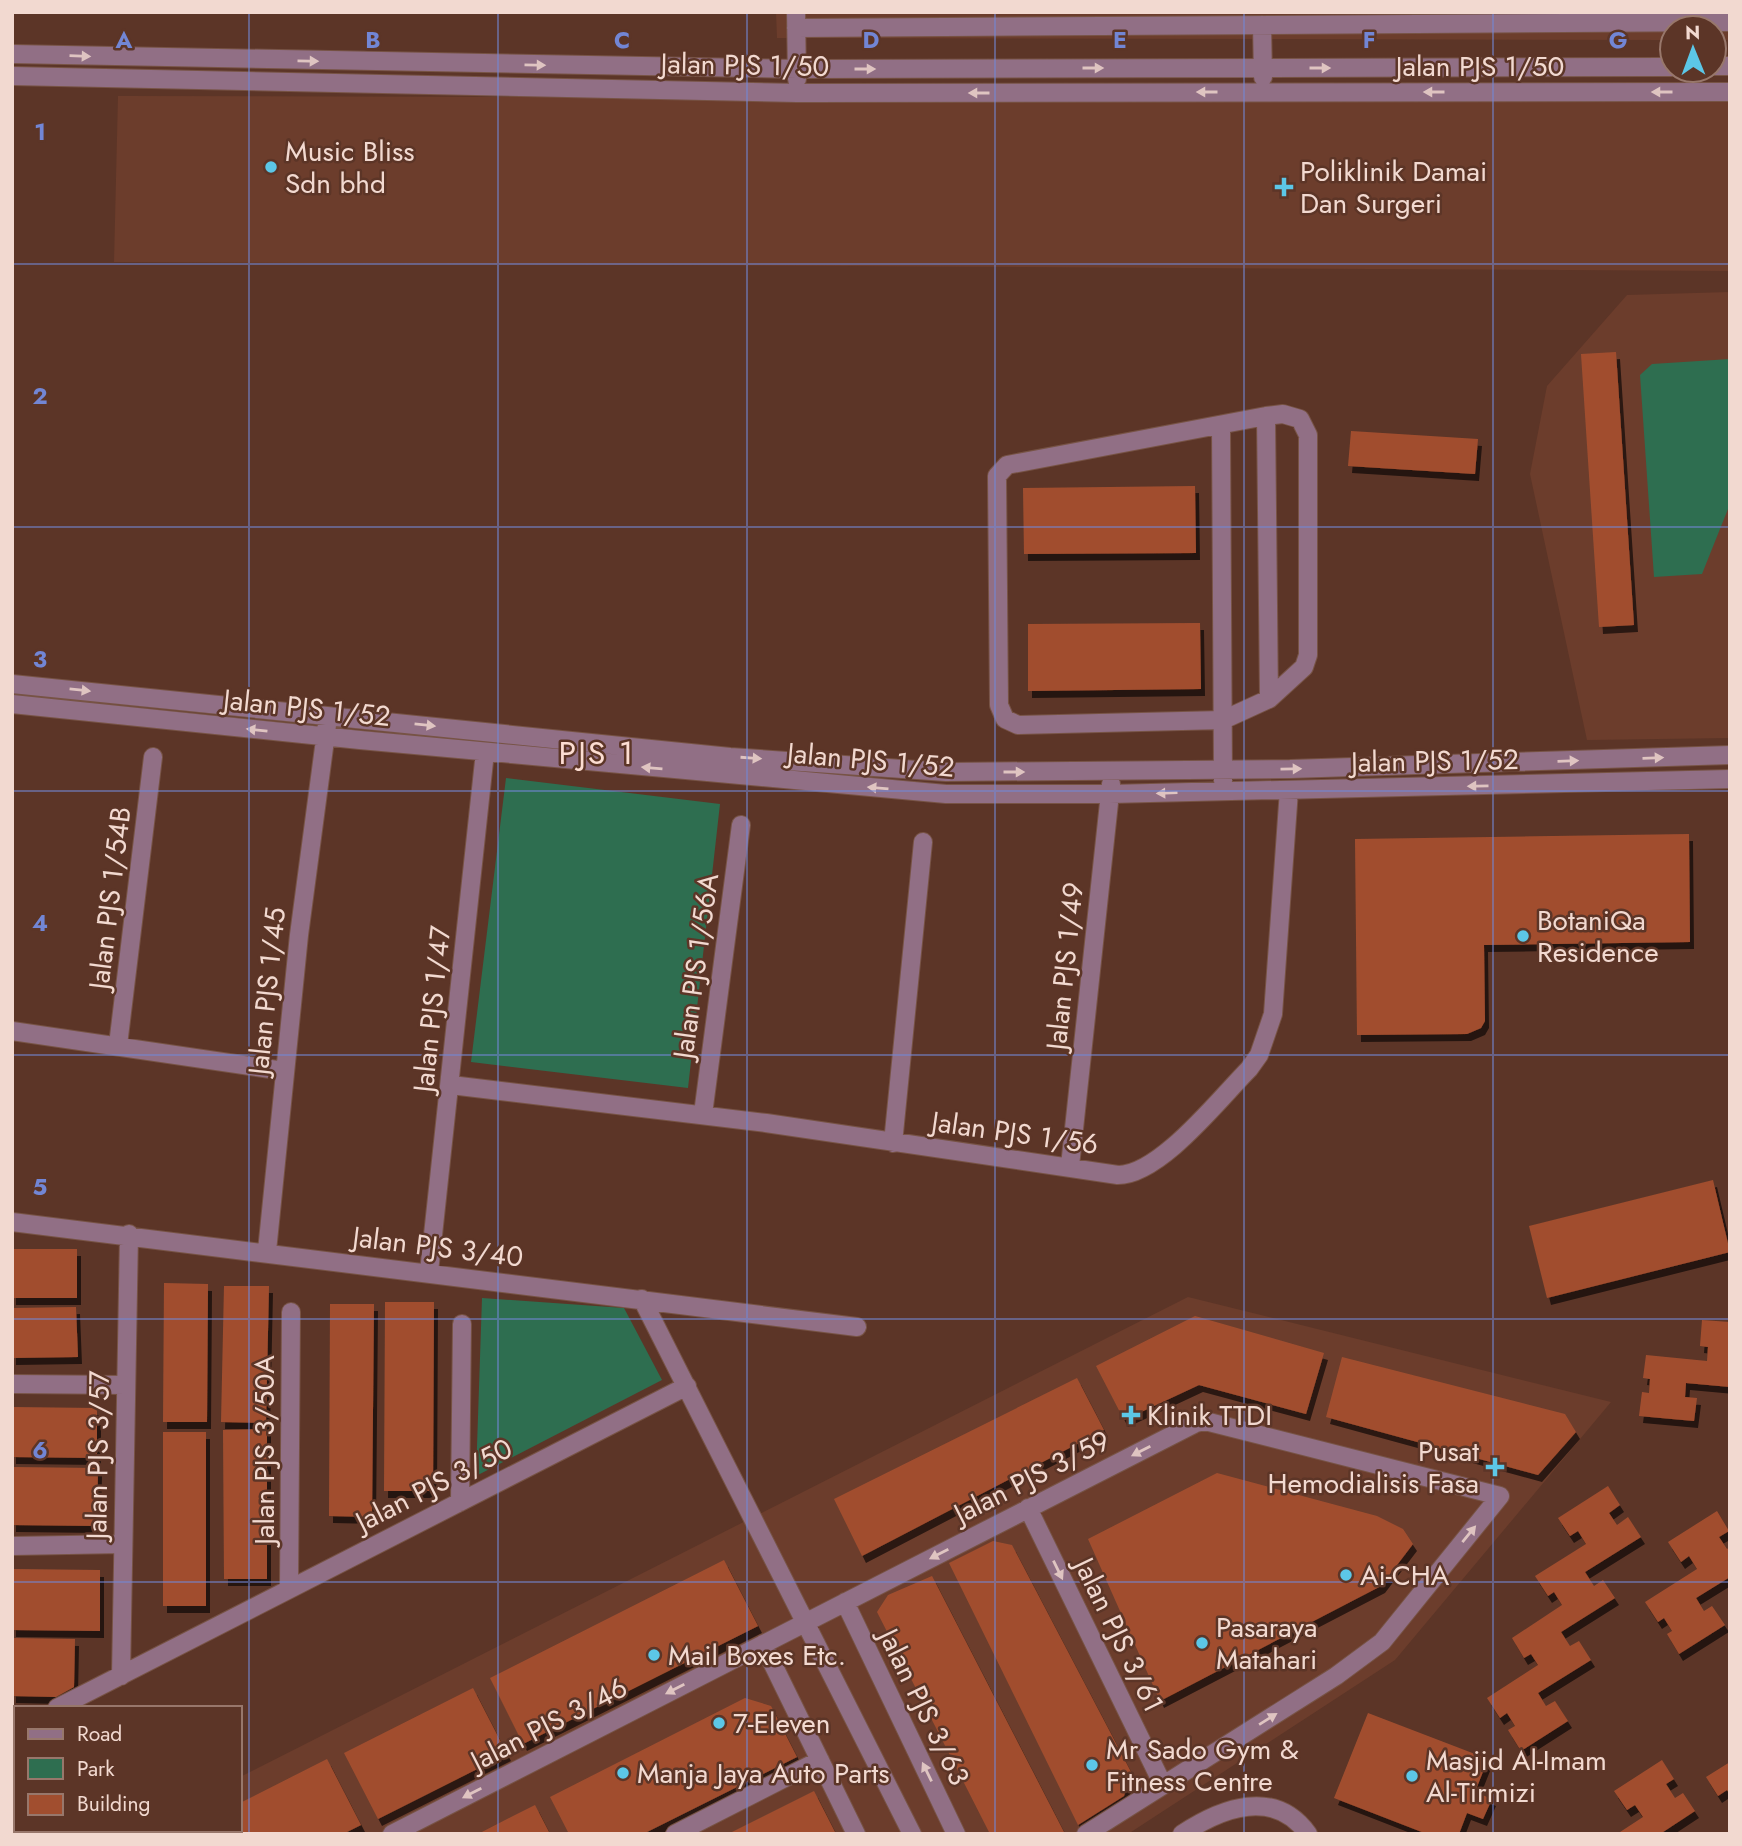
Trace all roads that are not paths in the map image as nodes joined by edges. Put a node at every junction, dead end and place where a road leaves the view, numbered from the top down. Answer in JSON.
{"nodes":[{"id":1,"x":796,"y":20,"type":"edge"},
{"id":2,"x":1730,"y":22,"type":"edge"},
{"id":3,"x":1262,"y":25,"type":"junction"},
{"id":4,"x":12,"y":54,"type":"edge"},
{"id":5,"x":1658,"y":67,"type":"edge"},
{"id":6,"x":1263,"y":68,"type":"junction"},
{"id":7,"x":797,"y":69,"type":"junction"},
{"id":8,"x":12,"y":76,"type":"edge"},
{"id":9,"x":1264,"y":92,"type":"junction"},
{"id":10,"x":1730,"y":92,"type":"edge"},
{"id":11,"x":797,"y":93,"type":"junction"},
{"id":12,"x":1266,"y":416,"type":"junction"},
{"id":13,"x":1221,"y":425,"type":"junction"},
{"id":14,"x":12,"y":684,"type":"edge"},
{"id":15,"x":1269,"y":699,"type":"junction"},
{"id":16,"x":12,"y":704,"type":"edge"},
{"id":17,"x":328,"y":715,"type":"junction"},
{"id":18,"x":363,"y":719,"type":"junction"},
{"id":19,"x":1223,"y":720,"type":"junction"},
{"id":20,"x":325,"y":737,"type":"junction"},
{"id":21,"x":360,"y":740,"type":"junction"},
{"id":22,"x":485,"y":752,"type":"junction"},
{"id":23,"x":1730,"y":755,"type":"edge"},
{"id":24,"x":153,"y":757,"type":"dead end"},
{"id":25,"x":1595,"y":760,"type":"junction"},
{"id":26,"x":1223,"y":770,"type":"junction"},
{"id":27,"x":946,"y":772,"type":"junction"},
{"id":28,"x":1111,"y":772,"type":"junction"},
{"id":29,"x":1730,"y":779,"type":"edge"},
{"id":30,"x":1595,"y":784,"type":"junction"},
{"id":31,"x":1289,"y":790,"type":"junction"},
{"id":32,"x":1223,"y":791,"type":"junction"},
{"id":33,"x":946,"y":794,"type":"junction"},
{"id":34,"x":1110,"y":794,"type":"junction"},
{"id":35,"x":741,"y":825,"type":"dead end"},
{"id":36,"x":923,"y":842,"type":"dead end"},
{"id":37,"x":12,"y":1031,"type":"edge"},
{"id":38,"x":118,"y":1045,"type":"junction"},
{"id":39,"x":284,"y":1071,"type":"junction"},
{"id":40,"x":451,"y":1085,"type":"junction"},
{"id":41,"x":703,"y":1114,"type":"junction"},
{"id":42,"x":893,"y":1143,"type":"junction"},
{"id":43,"x":1070,"y":1166,"type":"junction"},
{"id":44,"x":12,"y":1222,"type":"edge"},
{"id":45,"x":130,"y":1234,"type":"junction"},
{"id":46,"x":267,"y":1251,"type":"junction"},
{"id":47,"x":429,"y":1272,"type":"junction"},
{"id":48,"x":642,"y":1299,"type":"junction"},
{"id":49,"x":291,"y":1312,"type":"dead end"},
{"id":50,"x":462,"y":1324,"type":"dead end"},
{"id":51,"x":857,"y":1327,"type":"dead end"},
{"id":52,"x":12,"y":1384,"type":"edge"},
{"id":53,"x":126,"y":1385,"type":"junction"},
{"id":54,"x":687,"y":1385,"type":"junction"},
{"id":55,"x":460,"y":1502,"type":"junction"},
{"id":56,"x":1028,"y":1508,"type":"junction"},
{"id":57,"x":123,"y":1544,"type":"junction"},
{"id":58,"x":12,"y":1546,"type":"edge"},
{"id":59,"x":289,"y":1587,"type":"junction"},
{"id":60,"x":845,"y":1602,"type":"junction"},
{"id":61,"x":806,"y":1622,"type":"junction"},
{"id":62,"x":763,"y":1644,"type":"junction"},
{"id":63,"x":121,"y":1676,"type":"junction"},
{"id":64,"x":61,"y":1706,"type":"edge"},
{"id":65,"x":820,"y":1760,"type":"junction"},
{"id":66,"x":1163,"y":1785,"type":"junction"},
{"id":67,"x":392,"y":1834,"type":"edge"},
{"id":68,"x":675,"y":1834,"type":"edge"},
{"id":69,"x":856,"y":1834,"type":"edge"},
{"id":70,"x":912,"y":1834,"type":"edge"},
{"id":71,"x":956,"y":1834,"type":"edge"},
{"id":72,"x":1086,"y":1834,"type":"edge"},
{"id":73,"x":1182,"y":1834,"type":"edge"},
{"id":74,"x":1308,"y":1834,"type":"edge"}],
"edges":[{"from":1,"to":3,"type":"street"},
{"from":1,"to":7,"type":"street"},
{"from":2,"to":3,"type":"street"},
{"from":3,"to":6,"type":"street"},
{"from":4,"to":7,"type":"street","name":"Jalan PJS 1/50","one_way":true},
{"from":6,"to":5,"type":"street","name":"Jalan PJS 1/50","one_way":true},
{"from":7,"to":6,"type":"street","name":"Jalan PJS 1/50","one_way":true},
{"from":6,"to":9,"type":"street"},
{"from":7,"to":11,"type":"street"},
{"from":8,"to":11,"type":"street","name":"Jalan PJS 1/50"},
{"from":10,"to":9,"type":"street","name":"Jalan PJS 1/50","one_way":true},
{"from":9,"to":11,"type":"street","name":"Jalan PJS 1/50","one_way":true},
{"from":12,"to":13,"type":"street"},
{"from":12,"to":15,"type":"street"},
{"from":12,"to":15,"type":"street"},
{"from":13,"to":19,"type":"street"},
{"from":13,"to":19,"type":"street"},
{"from":14,"to":17,"type":"street","name":"Jalan PJS 1/52","one_way":true},
{"from":15,"to":19,"type":"street"},
{"from":20,"to":16,"type":"street","name":"Jalan PJS 1/52","one_way":true},
{"from":17,"to":18,"type":"street","name":"Jalan PJS 1/52"},
{"from":17,"to":20,"type":"street","name":"Jalan PJS 1/45"},
{"from":18,"to":21,"type":"street"},
{"from":18,"to":27,"type":"street","name":"Jalan PJS 1/52","one_way":true},
{"from":19,"to":26,"type":"street"},
{"from":20,"to":21,"type":"street","name":"Jalan PJS 1/52"},
{"from":20,"to":39,"type":"street","name":"Jalan PJS 1/45"},
{"from":21,"to":22,"type":"street","name":"Jalan PJS 1/52"},
{"from":33,"to":22,"type":"street","name":"Jalan PJS 1/52","one_way":true},
{"from":22,"to":40,"type":"street","name":"Jalan PJS 1/47"},
{"from":25,"to":23,"type":"street","name":"Jalan PJS 1/52","one_way":true},
{"from":24,"to":38,"type":"street","name":"Jalan PJS 1/54B"},
{"from":26,"to":25,"type":"street","name":"Jalan PJS 1/52","one_way":true},
{"from":25,"to":30,"type":"street"},
{"from":26,"to":28,"type":"street","name":"Jalan PJS 1/52"},
{"from":26,"to":32,"type":"street"},
{"from":27,"to":28,"type":"street","name":"Jalan PJS 1/52","one_way":true},
{"from":27,"to":33,"type":"street"},
{"from":28,"to":34,"type":"street","name":"Jalan PJS 1/49"},
{"from":29,"to":30,"type":"street","name":"Jalan PJS 1/52"},
{"from":30,"to":31,"type":"street","name":"Jalan PJS 1/52","one_way":true},
{"from":31,"to":32,"type":"street","name":"Jalan PJS 1/52"},
{"from":31,"to":43,"type":"street","name":"Jalan PJS 1/56"},
{"from":32,"to":34,"type":"street","name":"Jalan PJS 1/52","one_way":true},
{"from":33,"to":34,"type":"street","name":"Jalan PJS 1/52"},
{"from":34,"to":43,"type":"street","name":"Jalan PJS 1/49"},
{"from":35,"to":41,"type":"street","name":"Jalan PJS 1/56A"},
{"from":36,"to":42,"type":"street"},
{"from":37,"to":38,"type":"street"},
{"from":38,"to":39,"type":"street"},
{"from":39,"to":46,"type":"street","name":"Jalan PJS 1/45"},
{"from":40,"to":41,"type":"street","name":"Jalan PJS 1/56"},
{"from":40,"to":47,"type":"street","name":"Jalan PJS 1/47"},
{"from":41,"to":42,"type":"street","name":"Jalan PJS 1/56"},
{"from":42,"to":43,"type":"street","name":"Jalan PJS 1/56"},
{"from":44,"to":45,"type":"street","name":"Jalan PJS 3/40"},
{"from":45,"to":46,"type":"street","name":"Jalan PJS 3/40"},
{"from":45,"to":53,"type":"street","name":"Jalan PJS 3/57"},
{"from":46,"to":47,"type":"street","name":"Jalan PJS 3/40"},
{"from":47,"to":48,"type":"street","name":"Jalan PJS 3/40"},
{"from":48,"to":51,"type":"street","name":"Jalan PJS 3/40"},
{"from":48,"to":54,"type":"street"},
{"from":49,"to":59,"type":"street","name":"Jalan PJS 3/50A"},
{"from":50,"to":55,"type":"street"},
{"from":52,"to":53,"type":"street"},
{"from":53,"to":57,"type":"street","name":"Jalan PJS 3/57"},
{"from":54,"to":55,"type":"street","name":"Jalan PJS 3/50"},
{"from":54,"to":61,"type":"street"},
{"from":55,"to":59,"type":"street","name":"Jalan PJS 3/50"},
{"from":56,"to":60,"type":"street","name":"Jalan PJS 3/59","one_way":true},
{"from":56,"to":66,"type":"street","name":"Jalan PJS 3/61","one_way":true},
{"from":66,"to":56,"type":"street","name":"Jalan PJS 3/59","one_way":true},
{"from":57,"to":58,"type":"street"},
{"from":57,"to":63,"type":"street","name":"Jalan PJS 3/57"},
{"from":59,"to":63,"type":"street","name":"Jalan PJS 3/50"},
{"from":60,"to":61,"type":"street","name":"Jalan PJS 3/59"},
{"from":71,"to":60,"type":"street","name":"Jalan PJS 3/63","one_way":true},
{"from":61,"to":62,"type":"street","name":"Jalan PJS 3/46"},
{"from":61,"to":70,"type":"street"},
{"from":62,"to":65,"type":"street"},
{"from":62,"to":67,"type":"street","name":"Jalan PJS 3/46","one_way":true},
{"from":63,"to":64,"type":"street","name":"Jalan PJS 3/50"},
{"from":65,"to":68,"type":"street"},
{"from":65,"to":69,"type":"street"},
{"from":66,"to":72,"type":"street","name":"Jalan PJS 3/59"},
{"from":73,"to":74,"type":"street"}]}
